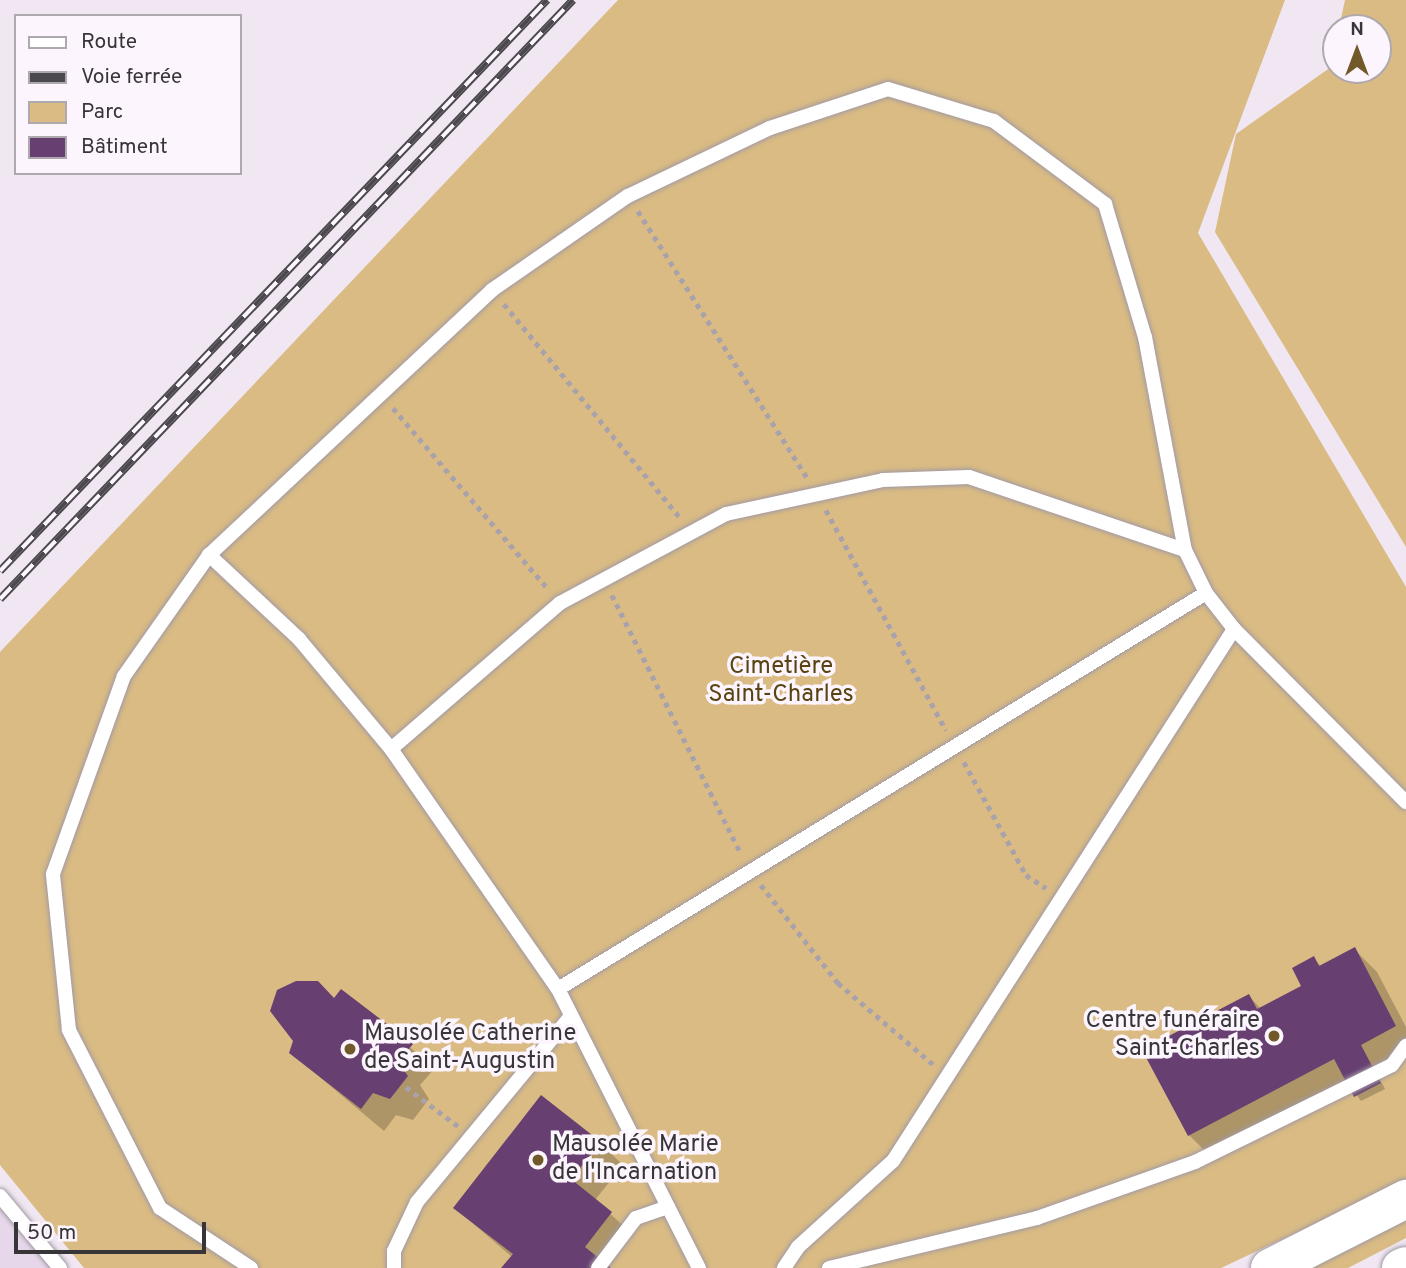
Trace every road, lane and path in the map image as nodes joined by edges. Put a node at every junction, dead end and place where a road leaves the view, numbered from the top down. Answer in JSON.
{"nodes":[{"id":1,"x":628,"y":196,"type":"junction"},
{"id":2,"x":492,"y":290,"type":"junction"},
{"id":3,"x":379,"y":391,"type":"junction"},
{"id":4,"x":818,"y":494,"type":"junction"},
{"id":5,"x":691,"y":530,"type":"junction"},
{"id":6,"x":1185,"y":551,"type":"junction"},
{"id":7,"x":209,"y":555,"type":"junction"},
{"id":8,"x":1206,"y":593,"type":"junction"},
{"id":9,"x":560,"y":603,"type":"junction"},
{"id":10,"x":1234,"y":629,"type":"junction"},
{"id":11,"x":955,"y":746,"type":"junction"},
{"id":12,"x":391,"y":749,"type":"junction"},
{"id":13,"x":1406,"y":802,"type":"edge"},
{"id":14,"x":1061,"y":898,"type":"junction"},
{"id":15,"x":558,"y":989,"type":"junction"},
{"id":16,"x":571,"y":1016,"type":"junction"},
{"id":17,"x":1406,"y":1046,"type":"edge"},
{"id":18,"x":405,"y":1087,"type":"dead end"},
{"id":19,"x":471,"y":1136,"type":"junction"},
{"id":20,"x":0,"y":1196,"type":"edge"},
{"id":21,"x":1406,"y":1199,"type":"edge"},
{"id":22,"x":668,"y":1207,"type":"junction"},
{"id":23,"x":1406,"y":1266,"type":"edge"},
{"id":24,"x":60,"y":1268,"type":"edge"},
{"id":25,"x":251,"y":1268,"type":"edge"},
{"id":26,"x":394,"y":1268,"type":"edge"},
{"id":27,"x":598,"y":1268,"type":"edge"},
{"id":28,"x":699,"y":1268,"type":"edge"},
{"id":29,"x":784,"y":1268,"type":"edge"},
{"id":30,"x":829,"y":1268,"type":"edge"},
{"id":31,"x":1270,"y":1268,"type":"edge"},
{"id":32,"x":1401,"y":1268,"type":"edge"}],
"edges":[{"from":1,"to":2,"type":"lane"},
{"from":1,"to":4,"type":"path"},
{"from":1,"to":6,"type":"lane"},
{"from":2,"to":3,"type":"lane"},
{"from":2,"to":5,"type":"path"},
{"from":3,"to":7,"type":"lane"},
{"from":3,"to":9,"type":"path"},
{"from":4,"to":5,"type":"lane"},
{"from":4,"to":6,"type":"lane"},
{"from":4,"to":11,"type":"path"},
{"from":5,"to":9,"type":"lane"},
{"from":6,"to":8,"type":"lane"},
{"from":7,"to":12,"type":"lane"},
{"from":7,"to":25,"type":"lane"},
{"from":8,"to":10,"type":"lane"},
{"from":8,"to":11,"type":"lane"},
{"from":9,"to":12,"type":"lane"},
{"from":10,"to":13,"type":"lane"},
{"from":10,"to":14,"type":"lane"},
{"from":11,"to":14,"type":"path"},
{"from":11,"to":15,"type":"lane"},
{"from":12,"to":15,"type":"lane"},
{"from":14,"to":29,"type":"lane"},
{"from":15,"to":16,"type":"lane"},
{"from":16,"to":19,"type":"lane"},
{"from":16,"to":22,"type":"lane"},
{"from":17,"to":30,"type":"lane"},
{"from":18,"to":19,"type":"path"},
{"from":19,"to":26,"type":"lane"},
{"from":20,"to":24,"type":"lane"},
{"from":21,"to":31,"type":"main road"},
{"from":22,"to":27,"type":"lane"},
{"from":22,"to":28,"type":"lane"},
{"from":23,"to":32,"type":"main road"}]}
